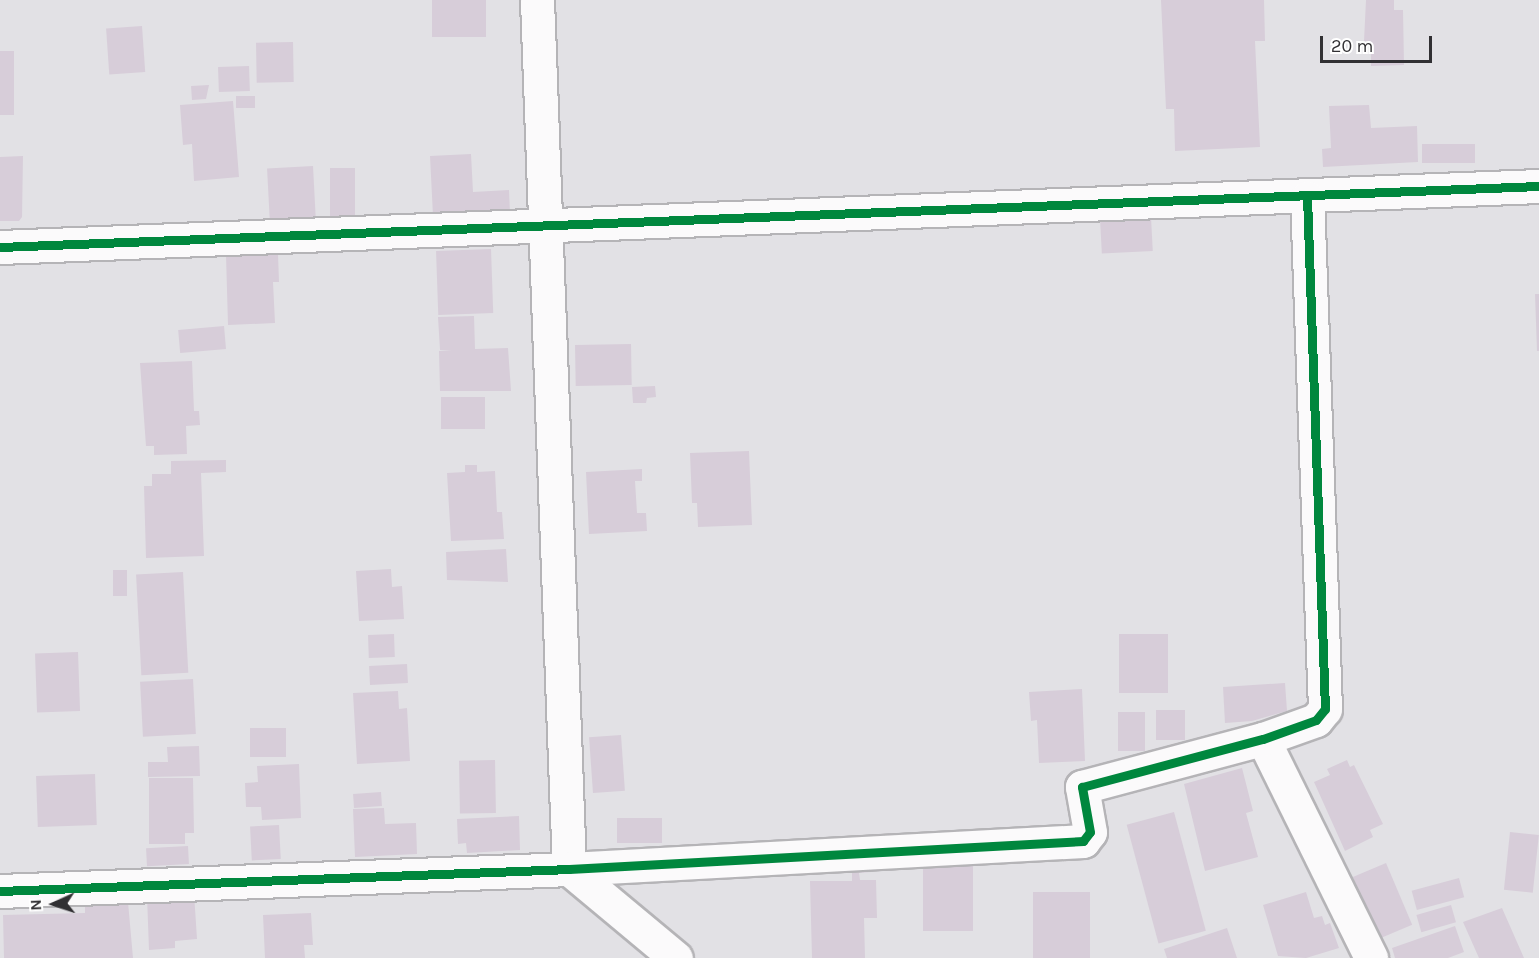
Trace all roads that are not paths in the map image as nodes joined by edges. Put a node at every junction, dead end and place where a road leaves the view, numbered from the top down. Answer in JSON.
{"nodes":[{"id":1,"x":537,"y":0,"type":"edge"},
{"id":2,"x":1539,"y":186,"type":"edge"},
{"id":3,"x":1307,"y":197,"type":"junction"},
{"id":4,"x":547,"y":226,"type":"junction"},
{"id":5,"x":0,"y":247,"type":"edge"},
{"id":6,"x":1263,"y":738,"type":"junction"},
{"id":7,"x":569,"y":868,"type":"junction"},
{"id":8,"x":0,"y":891,"type":"edge"},
{"id":9,"x":676,"y":958,"type":"edge"},
{"id":10,"x":1371,"y":958,"type":"edge"}],
"edges":[{"from":1,"to":4,"type":"street"},
{"from":2,"to":3,"type":"street"},
{"from":3,"to":4,"type":"street"},
{"from":3,"to":6,"type":"street"},
{"from":4,"to":5,"type":"street"},
{"from":4,"to":7,"type":"street"},
{"from":6,"to":7,"type":"street"},
{"from":6,"to":10,"type":"street"},
{"from":7,"to":8,"type":"street"},
{"from":7,"to":9,"type":"street"}]}
